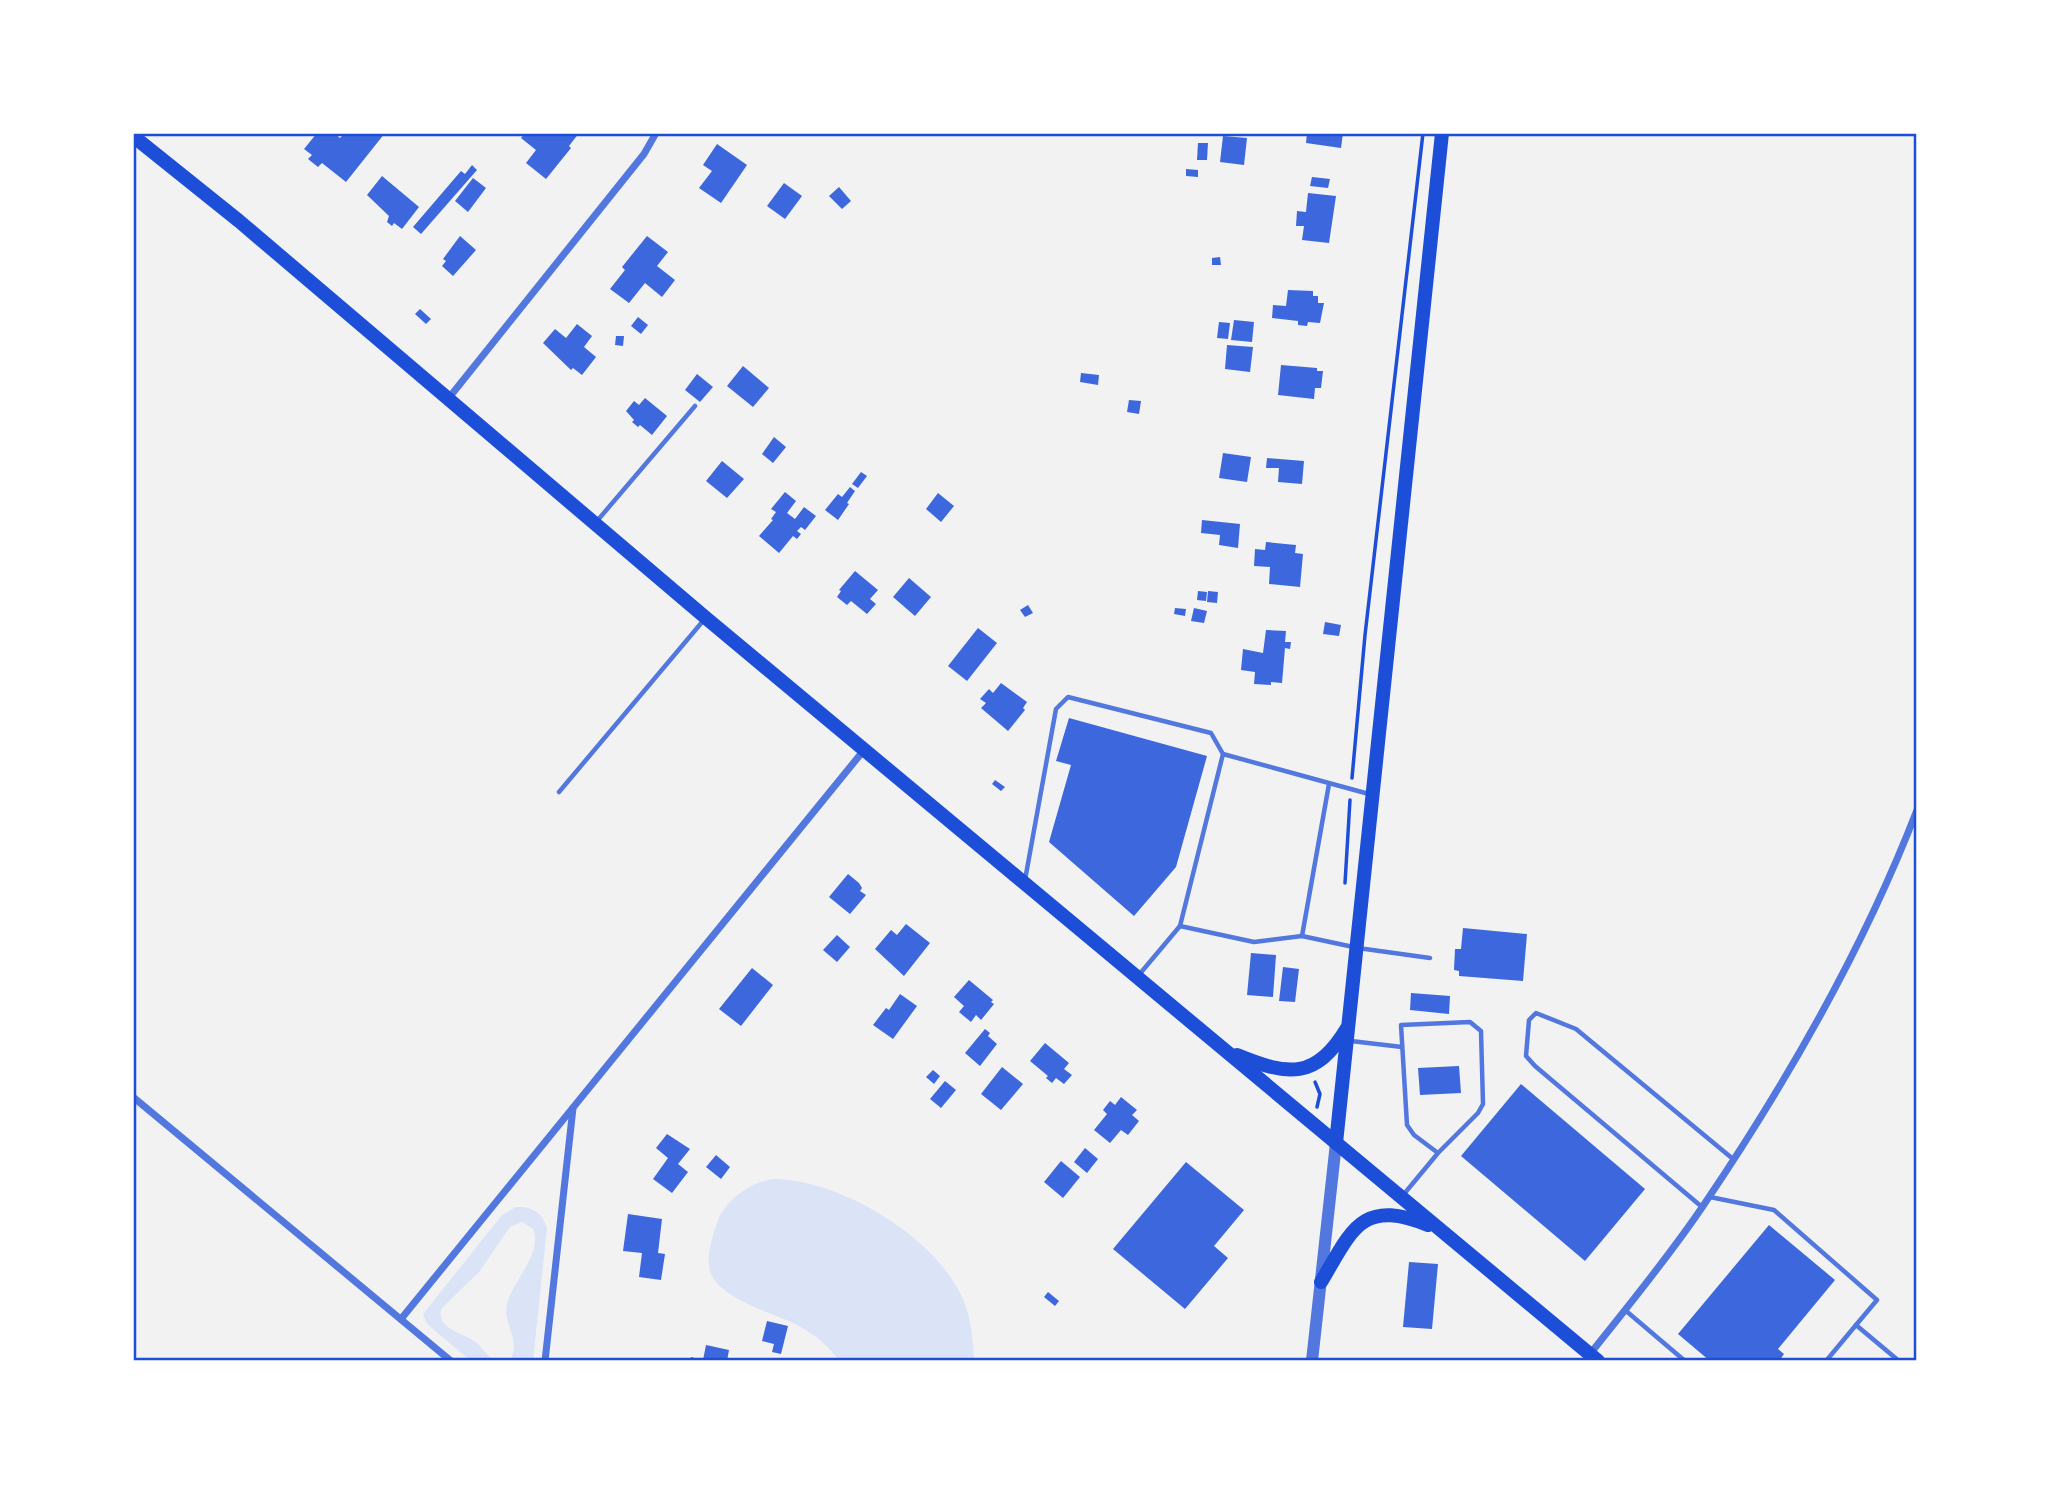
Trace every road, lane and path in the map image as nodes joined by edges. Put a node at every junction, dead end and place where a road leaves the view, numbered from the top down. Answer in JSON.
{"nodes":[{"id":1,"x":656,"y":133,"type":"edge"},
{"id":2,"x":1423,"y":133,"type":"edge"},
{"id":3,"x":1442,"y":133,"type":"edge"},
{"id":4,"x":133,"y":136,"type":"edge"},
{"id":5,"x":448,"y":399,"type":"junction"},
{"id":6,"x":695,"y":406,"type":"dead end"},
{"id":7,"x":595,"y":524,"type":"junction"},
{"id":8,"x":706,"y":618,"type":"junction"},
{"id":9,"x":864,"y":749,"type":"junction"},
{"id":10,"x":1223,"y":754,"type":"junction"},
{"id":11,"x":1329,"y":784,"type":"junction"},
{"id":12,"x":1351,"y":791,"type":"junction"},
{"id":13,"x":559,"y":792,"type":"dead end"},
{"id":14,"x":1373,"y":795,"type":"junction"},
{"id":15,"x":1917,"y":810,"type":"edge"},
{"id":16,"x":1024,"y":884,"type":"junction"},
{"id":17,"x":1344,"y":893,"type":"dead end"},
{"id":18,"x":1180,"y":926,"type":"junction"},
{"id":19,"x":1302,"y":936,"type":"junction"},
{"id":20,"x":1358,"y":948,"type":"junction"},
{"id":21,"x":1430,"y":958,"type":"dead end"},
{"id":22,"x":1137,"y":977,"type":"junction"},
{"id":23,"x":1350,"y":1024,"type":"junction"},
{"id":24,"x":1348,"y":1041,"type":"junction"},
{"id":25,"x":1402,"y":1047,"type":"junction"},
{"id":26,"x":1222,"y":1048,"type":"junction"},
{"id":27,"x":133,"y":1097,"type":"edge"},
{"id":28,"x":573,"y":1107,"type":"junction"},
{"id":29,"x":1336,"y":1143,"type":"junction"},
{"id":30,"x":1438,"y":1153,"type":"junction"},
{"id":31,"x":1734,"y":1160,"type":"junction"},
{"id":32,"x":1709,"y":1197,"type":"junction"},
{"id":33,"x":1402,"y":1198,"type":"junction"},
{"id":34,"x":1702,"y":1207,"type":"junction"},
{"id":35,"x":1440,"y":1230,"type":"junction"},
{"id":36,"x":1321,"y":1282,"type":"junction"},
{"id":37,"x":1625,"y":1310,"type":"junction"},
{"id":38,"x":401,"y":1320,"type":"junction"},
{"id":39,"x":1856,"y":1325,"type":"junction"},
{"id":40,"x":1594,"y":1357,"type":"edge"},
{"id":41,"x":451,"y":1361,"type":"edge"},
{"id":42,"x":545,"y":1361,"type":"edge"},
{"id":43,"x":1312,"y":1361,"type":"edge"},
{"id":44,"x":1685,"y":1361,"type":"edge"},
{"id":45,"x":1826,"y":1361,"type":"edge"},
{"id":46,"x":1899,"y":1361,"type":"edge"}],
"edges":[{"from":1,"to":5,"type":"street"},
{"from":2,"to":12,"type":"path"},
{"from":3,"to":14,"type":"main road"},
{"from":4,"to":5,"type":"main road"},
{"from":5,"to":7,"type":"main road"},
{"from":6,"to":7,"type":"lane"},
{"from":7,"to":8,"type":"main road"},
{"from":8,"to":9,"type":"main road"},
{"from":8,"to":13,"type":"lane"},
{"from":9,"to":16,"type":"main road"},
{"from":9,"to":28,"type":"street"},
{"from":10,"to":11,"type":"lane"},
{"from":10,"to":16,"type":"lane"},
{"from":10,"to":18,"type":"lane"},
{"from":11,"to":12,"type":"lane"},
{"from":11,"to":19,"type":"lane"},
{"from":12,"to":14,"type":"lane"},
{"from":12,"to":17,"type":"path"},
{"from":14,"to":20,"type":"main road"},
{"from":15,"to":31,"type":"street"},
{"from":16,"to":22,"type":"main road"},
{"from":18,"to":19,"type":"lane"},
{"from":18,"to":22,"type":"lane"},
{"from":19,"to":20,"type":"lane"},
{"from":20,"to":21,"type":"lane"},
{"from":20,"to":23,"type":"main road"},
{"from":22,"to":26,"type":"main road"},
{"from":23,"to":24,"type":"main road"},
{"from":23,"to":26,"type":"main road"},
{"from":24,"to":25,"type":"lane"},
{"from":24,"to":29,"type":"main road"},
{"from":25,"to":30,"type":"lane"},
{"from":25,"to":30,"type":"lane"},
{"from":26,"to":29,"type":"main road"},
{"from":27,"to":38,"type":"street"},
{"from":28,"to":38,"type":"street"},
{"from":28,"to":42,"type":"street"},
{"from":29,"to":33,"type":"main road"},
{"from":29,"to":36,"type":"street"},
{"from":30,"to":33,"type":"lane"},
{"from":31,"to":32,"type":"street"},
{"from":31,"to":34,"type":"lane"},
{"from":32,"to":34,"type":"street"},
{"from":32,"to":39,"type":"lane"},
{"from":33,"to":35,"type":"main road"},
{"from":34,"to":37,"type":"street"},
{"from":35,"to":36,"type":"main road"},
{"from":35,"to":40,"type":"main road"},
{"from":36,"to":43,"type":"street"},
{"from":37,"to":40,"type":"street"},
{"from":37,"to":44,"type":"lane"},
{"from":38,"to":41,"type":"street"},
{"from":39,"to":45,"type":"lane"},
{"from":39,"to":46,"type":"lane"}]}
